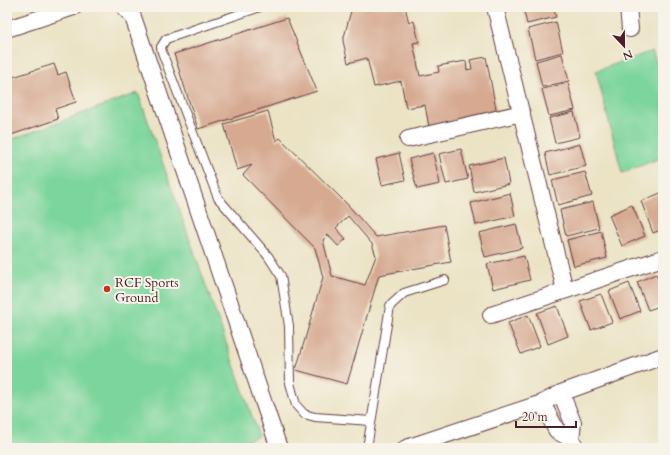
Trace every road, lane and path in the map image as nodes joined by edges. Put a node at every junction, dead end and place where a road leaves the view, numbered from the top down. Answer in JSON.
{"nodes":[{"id":1,"x":74,"y":7,"type":"edge"},
{"id":2,"x":124,"y":7,"type":"edge"},
{"id":3,"x":260,"y":7,"type":"edge"},
{"id":4,"x":495,"y":7,"type":"edge"},
{"id":5,"x":628,"y":7,"type":"edge"},
{"id":6,"x":7,"y":29,"type":"edge"},
{"id":7,"x":630,"y":29,"type":"dead end"},
{"id":8,"x":522,"y":113,"type":"junction"},
{"id":9,"x":408,"y":139,"type":"dead end"},
{"id":10,"x":663,"y":258,"type":"edge"},
{"id":11,"x":446,"y":280,"type":"dead end"},
{"id":12,"x":565,"y":290,"type":"junction"},
{"id":13,"x":491,"y":314,"type":"dead end"},
{"id":14,"x":663,"y":356,"type":"edge"},
{"id":15,"x":561,"y":393,"type":"junction"},
{"id":16,"x":542,"y":403,"type":"junction"},
{"id":17,"x":372,"y":421,"type":"junction"},
{"id":18,"x":573,"y":443,"type":"edge"},
{"id":19,"x":280,"y":448,"type":"edge"},
{"id":20,"x":367,"y":448,"type":"edge"},
{"id":21,"x":406,"y":448,"type":"edge"}],
"edges":[{"from":1,"to":6,"type":"street"},
{"from":2,"to":19,"type":"street"},
{"from":3,"to":17,"type":"lane"},
{"from":4,"to":8,"type":"street"},
{"from":5,"to":7,"type":"street"},
{"from":8,"to":9,"type":"street"},
{"from":8,"to":12,"type":"street"},
{"from":10,"to":12,"type":"street"},
{"from":11,"to":17,"type":"lane"},
{"from":12,"to":13,"type":"street"},
{"from":14,"to":15,"type":"street"},
{"from":15,"to":16,"type":"street"},
{"from":15,"to":18,"type":"street"},
{"from":16,"to":18,"type":"street"},
{"from":16,"to":21,"type":"street"},
{"from":17,"to":20,"type":"lane"}]}
